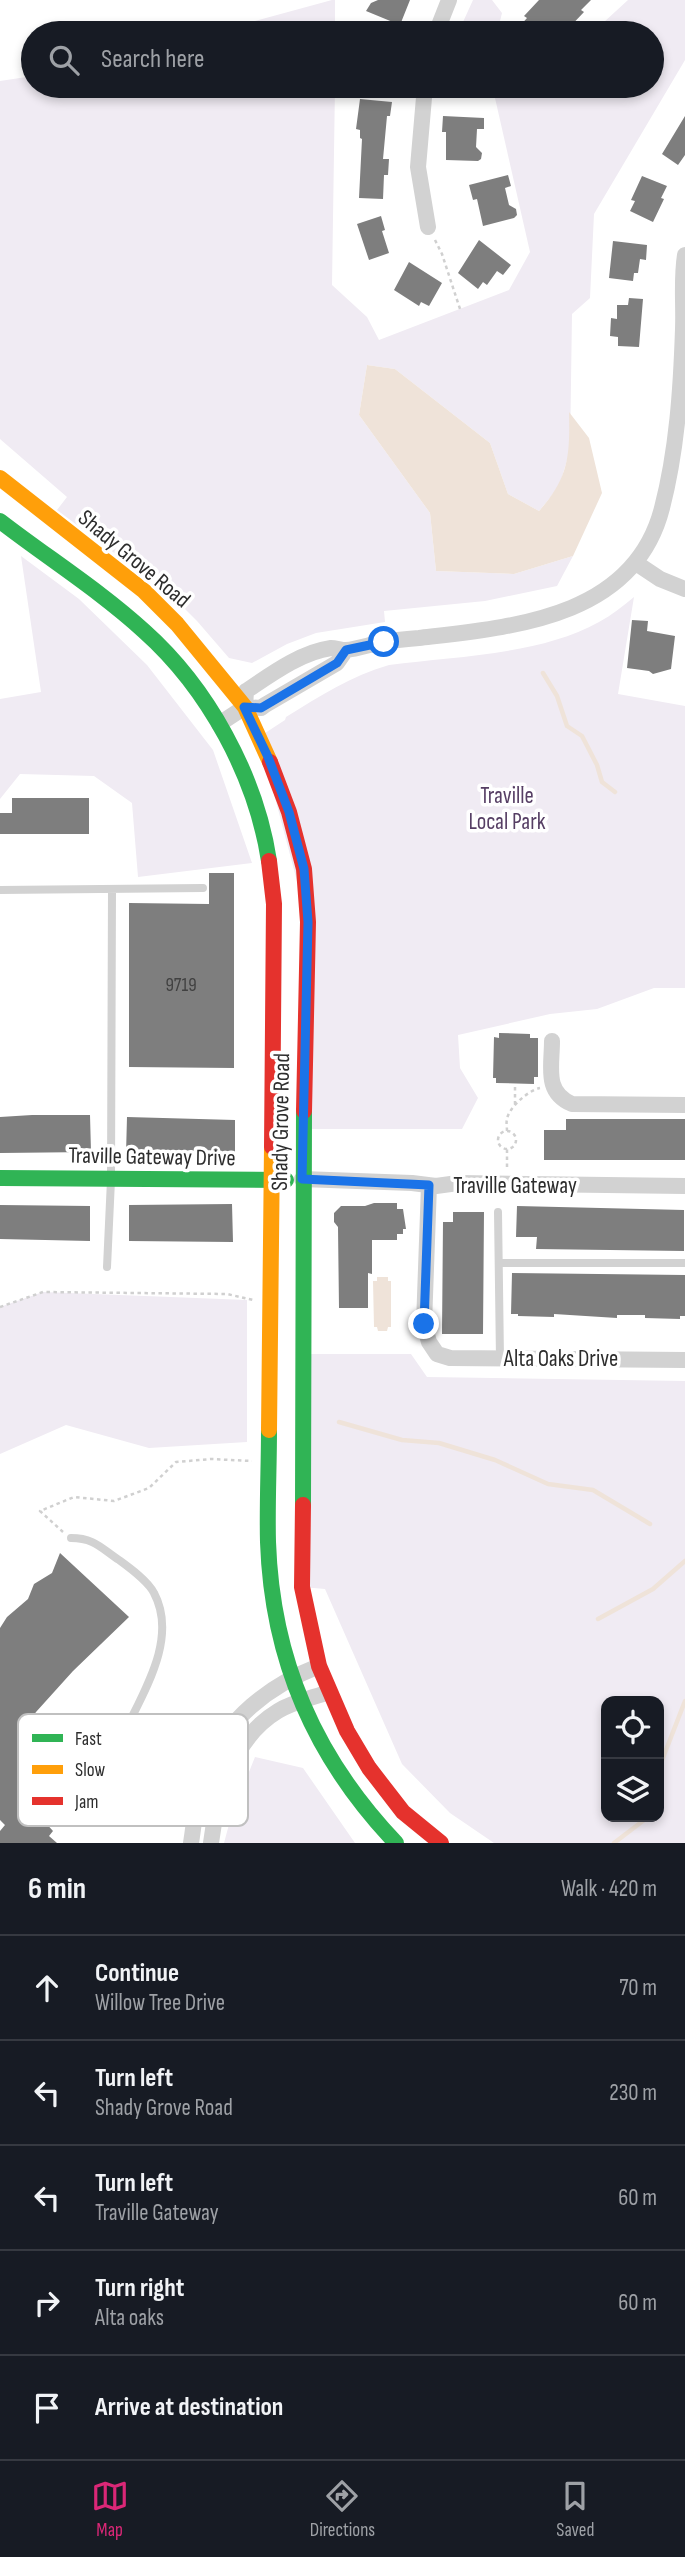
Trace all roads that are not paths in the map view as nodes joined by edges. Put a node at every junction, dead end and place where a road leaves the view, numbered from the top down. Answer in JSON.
{"nodes":[{"id":1,"x":449,"y":0,"type":"edge"},
{"id":2,"x":441,"y":21,"type":"edge"},
{"id":3,"x":424,"y":98,"type":"edge"},
{"id":4,"x":428,"y":227,"type":"road end"},
{"id":5,"x":685,"y":255,"type":"edge"},
{"id":6,"x":681,"y":432,"type":"edge"},
{"id":7,"x":0,"y":478,"type":"edge"},
{"id":8,"x":0,"y":522,"type":"edge"},
{"id":9,"x":636,"y":563,"type":"junction"},
{"id":10,"x":685,"y":589,"type":"edge"},
{"id":11,"x":346,"y":650,"type":"junction"},
{"id":12,"x":244,"y":707,"type":"junction"},
{"id":13,"x":219,"y":724,"type":"junction"},
{"id":14,"x":203,"y":888,"type":"dead end"},
{"id":15,"x":112,"y":889,"type":"junction"},
{"id":16,"x":0,"y":890,"type":"edge"},
{"id":17,"x":552,"y":1041,"type":"dead end"},
{"id":18,"x":685,"y":1105,"type":"edge"},
{"id":19,"x":0,"y":1178,"type":"edge"},
{"id":20,"x":302,"y":1179,"type":"junction"},
{"id":21,"x":111,"y":1180,"type":"junction"},
{"id":22,"x":272,"y":1181,"type":"junction"},
{"id":23,"x":429,"y":1185,"type":"junction"},
{"id":24,"x":685,"y":1186,"type":"edge"},
{"id":25,"x":498,"y":1212,"type":"dead end"},
{"id":26,"x":499,"y":1263,"type":"junction"},
{"id":27,"x":685,"y":1263,"type":"edge"},
{"id":28,"x":107,"y":1267,"type":"dead end"},
{"id":29,"x":499,"y":1359,"type":"junction"},
{"id":30,"x":685,"y":1360,"type":"edge"},
{"id":31,"x":71,"y":1538,"type":"road end"},
{"id":32,"x":319,"y":1666,"type":"junction"},
{"id":33,"x":292,"y":1677,"type":"junction"},
{"id":34,"x":329,"y":1692,"type":"junction"},
{"id":35,"x":300,"y":1702,"type":"junction"},
{"id":36,"x":133,"y":1714,"type":"edge"},
{"id":37,"x":243,"y":1714,"type":"edge"},
{"id":38,"x":248,"y":1741,"type":"edge"},
{"id":39,"x":396,"y":1843,"type":"edge"},
{"id":40,"x":441,"y":1843,"type":"edge"}],
"edges":[{"from":1,"to":2,"type":"street"},
{"from":3,"to":4,"type":"street"},
{"from":5,"to":6,"type":"street"},
{"from":6,"to":9,"type":"street"},
{"from":7,"to":12,"type":"main road","name":"Shady Grove Road"},
{"from":8,"to":13,"type":"main road","name":"Shady Grove Road"},
{"from":9,"to":10,"type":"street"},
{"from":9,"to":11,"type":"street"},
{"from":11,"to":12,"type":"street"},
{"from":11,"to":12,"type":"street"},
{"from":12,"to":13,"type":"street"},
{"from":12,"to":20,"type":"main road","name":"Shady Grove Road"},
{"from":13,"to":22,"type":"main road","name":"Shady Grove Road"},
{"from":14,"to":15,"type":"lane"},
{"from":15,"to":16,"type":"lane"},
{"from":15,"to":21,"type":"lane"},
{"from":17,"to":18,"type":"street"},
{"from":19,"to":21,"type":"main road","name":"Traville Gateway Drive"},
{"from":20,"to":22,"type":"main road","name":"Traville Gateway Drive"},
{"from":20,"to":23,"type":"street","name":"Traville Gateway"},
{"from":20,"to":32,"type":"main road","name":"Shady Grove Road"},
{"from":21,"to":22,"type":"main road","name":"Traville Gateway Drive"},
{"from":21,"to":28,"type":"lane"},
{"from":22,"to":33,"type":"main road","name":"Shady Grove Road"},
{"from":23,"to":24,"type":"street","name":"Traville Gateway"},
{"from":23,"to":29,"type":"street","name":"Alta Oaks Drive"},
{"from":25,"to":26,"type":"lane"},
{"from":26,"to":27,"type":"lane"},
{"from":26,"to":29,"type":"lane"},
{"from":29,"to":30,"type":"street","name":"Alta Oaks Drive"},
{"from":31,"to":36,"type":"lane"},
{"from":32,"to":33,"type":"street"},
{"from":32,"to":34,"type":"main road","name":"Shady Grove Road"},
{"from":33,"to":35,"type":"main road","name":"Shady Grove Road"},
{"from":33,"to":37,"type":"street"},
{"from":34,"to":35,"type":"street"},
{"from":34,"to":40,"type":"main road","name":"Shady Grove Road"},
{"from":35,"to":38,"type":"street"},
{"from":35,"to":39,"type":"main road","name":"Shady Grove Road"}]}
